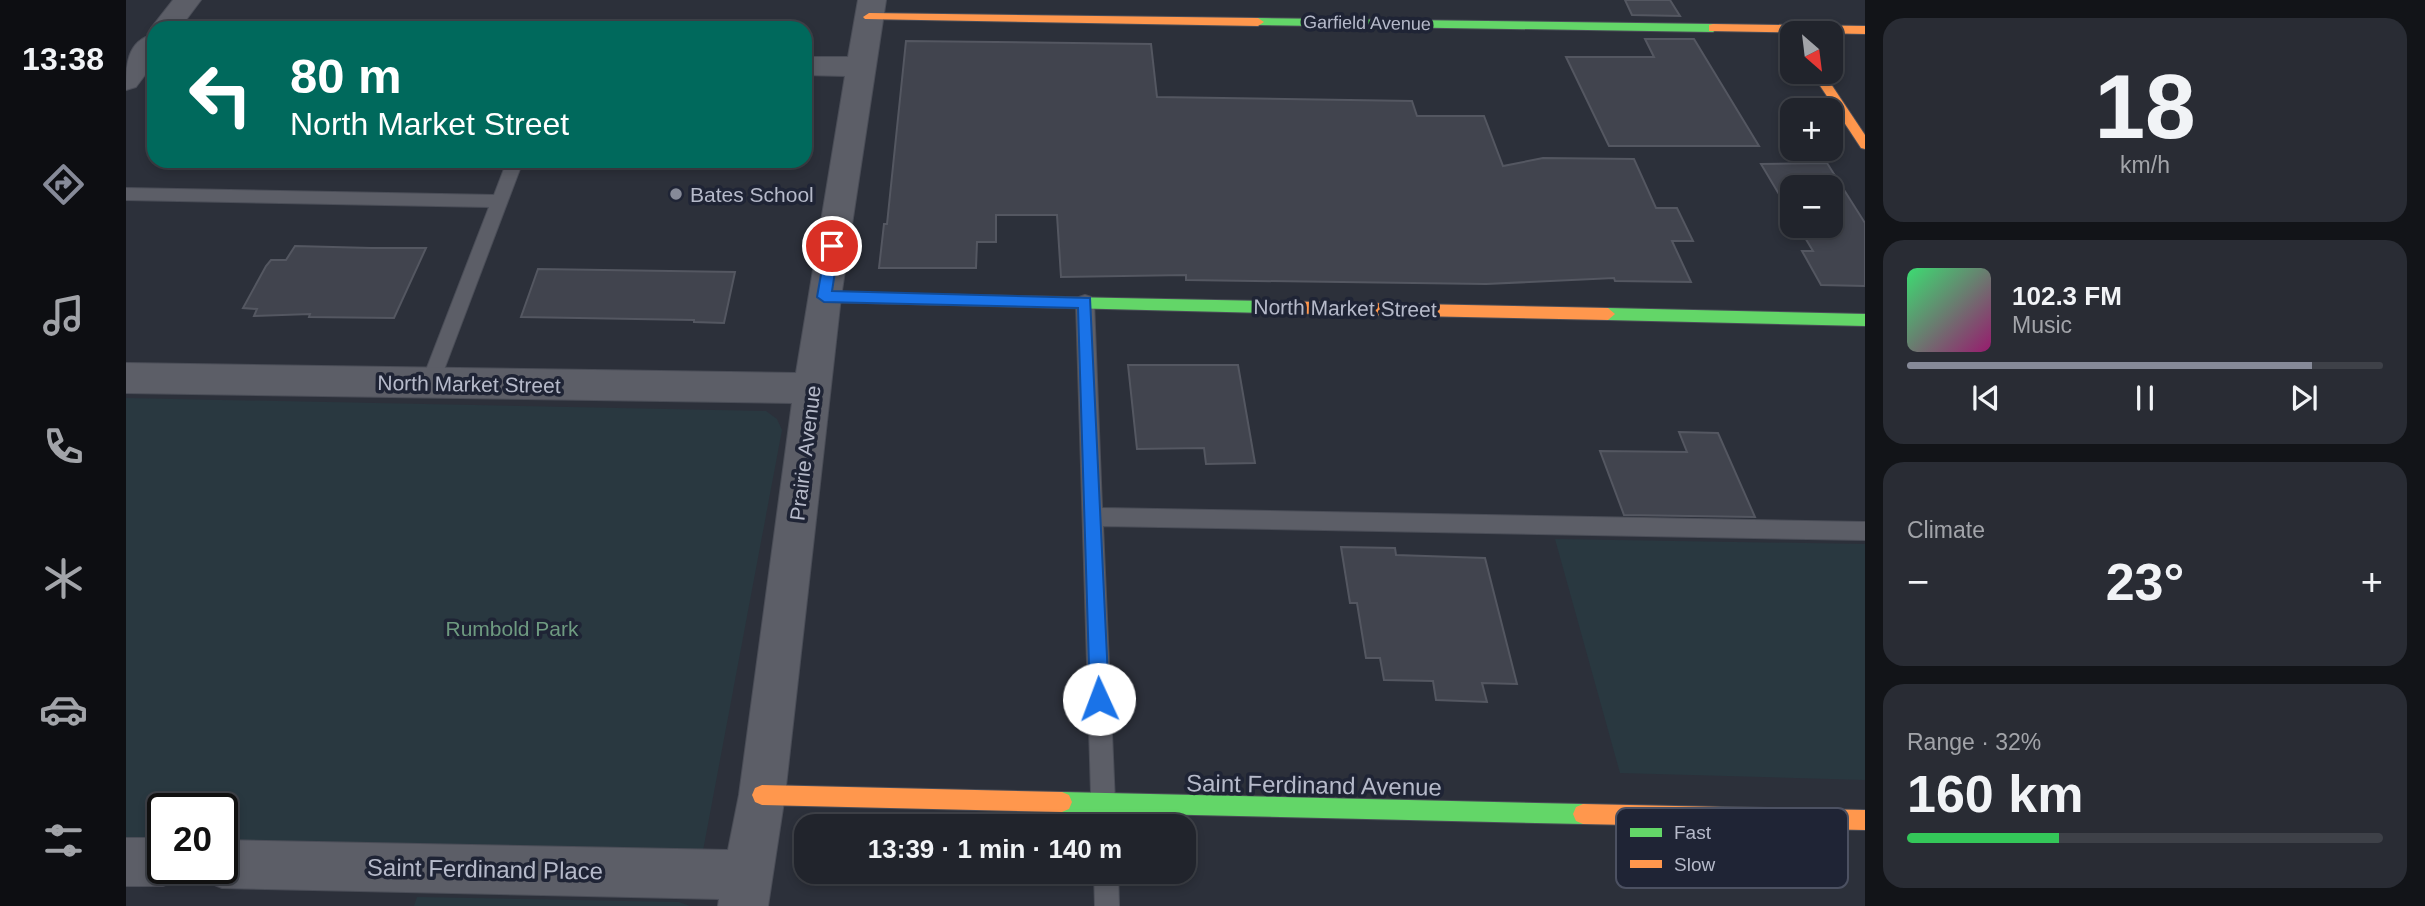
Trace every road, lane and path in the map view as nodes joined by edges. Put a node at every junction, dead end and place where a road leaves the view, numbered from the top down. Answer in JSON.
{"nodes":[{"id":1,"x":187,"y":0,"type":"edge"},
{"id":2,"x":871,"y":8,"type":"edge"},
{"id":3,"x":1776,"y":10,"type":"dead end"},
{"id":4,"x":170,"y":21,"type":"edge"},
{"id":5,"x":1783,"y":21,"type":"edge"},
{"id":6,"x":1865,"y":30,"type":"edge"},
{"id":7,"x":1843,"y":31,"type":"edge"},
{"id":8,"x":1780,"y":32,"type":"edge"},
{"id":9,"x":145,"y":52,"type":"edge"},
{"id":10,"x":812,"y":66,"type":"edge"},
{"id":11,"x":861,"y":67,"type":"junction"},
{"id":12,"x":126,"y":80,"type":"edge"},
{"id":13,"x":1825,"y":84,"type":"edge"},
{"id":14,"x":1865,"y":145,"type":"edge"},
{"id":15,"x":512,"y":168,"type":"edge"},
{"id":16,"x":126,"y":194,"type":"edge"},
{"id":17,"x":498,"y":201,"type":"junction"},
{"id":18,"x":824,"y":297,"type":"junction"},
{"id":19,"x":1085,"y":302,"type":"junction"},
{"id":20,"x":1865,"y":320,"type":"edge"},
{"id":21,"x":126,"y":379,"type":"edge"},
{"id":22,"x":430,"y":383,"type":"junction"},
{"id":23,"x":813,"y":388,"type":"junction"},
{"id":24,"x":1094,"y":517,"type":"junction"},
{"id":25,"x":1865,"y":531,"type":"edge"},
{"id":26,"x":762,"y":795,"type":"junction"},
{"id":27,"x":1102,"y":803,"type":"junction"},
{"id":28,"x":1103,"y":814,"type":"edge"},
{"id":29,"x":1616,"y":814,"type":"edge"},
{"id":30,"x":126,"y":862,"type":"edge"},
{"id":31,"x":147,"y":862,"type":"edge"},
{"id":32,"x":238,"y":865,"type":"edge"},
{"id":33,"x":1106,"y":884,"type":"edge"},
{"id":34,"x":745,"y":890,"type":"edge"},
{"id":35,"x":1107,"y":906,"type":"edge"}],
"edges":[{"from":1,"to":4,"type":"street"},
{"from":2,"to":8,"type":"street","name":"Garfield Avenue"},
{"from":2,"to":11,"type":"street","name":"Prairie Avenue"},
{"from":3,"to":5,"type":"street"},
{"from":6,"to":7,"type":"street","name":"Garfield Avenue"},
{"from":9,"to":12,"type":"street"},
{"from":10,"to":11,"type":"street"},
{"from":11,"to":18,"type":"street","name":"Prairie Avenue"},
{"from":13,"to":14,"type":"street"},
{"from":15,"to":17,"type":"lane"},
{"from":16,"to":17,"type":"lane"},
{"from":17,"to":22,"type":"lane"},
{"from":18,"to":19,"type":"street","name":"North Market Street"},
{"from":18,"to":23,"type":"street","name":"Prairie Avenue"},
{"from":19,"to":20,"type":"street","name":"North Market Street"},
{"from":19,"to":24,"type":"lane"},
{"from":21,"to":22,"type":"street","name":"North Market Street"},
{"from":22,"to":23,"type":"street","name":"North Market Street"},
{"from":23,"to":26,"type":"street","name":"Prairie Avenue"},
{"from":24,"to":25,"type":"lane"},
{"from":24,"to":27,"type":"lane"},
{"from":26,"to":27,"type":"street","name":"Saint Ferdinand Avenue"},
{"from":26,"to":34,"type":"street","name":"Prairie Avenue"},
{"from":27,"to":28,"type":"lane"},
{"from":27,"to":29,"type":"street","name":"Saint Ferdinand Avenue"},
{"from":30,"to":31,"type":"street"},
{"from":32,"to":34,"type":"street","name":"Saint Ferdinand Place"},
{"from":33,"to":35,"type":"lane"}]}
